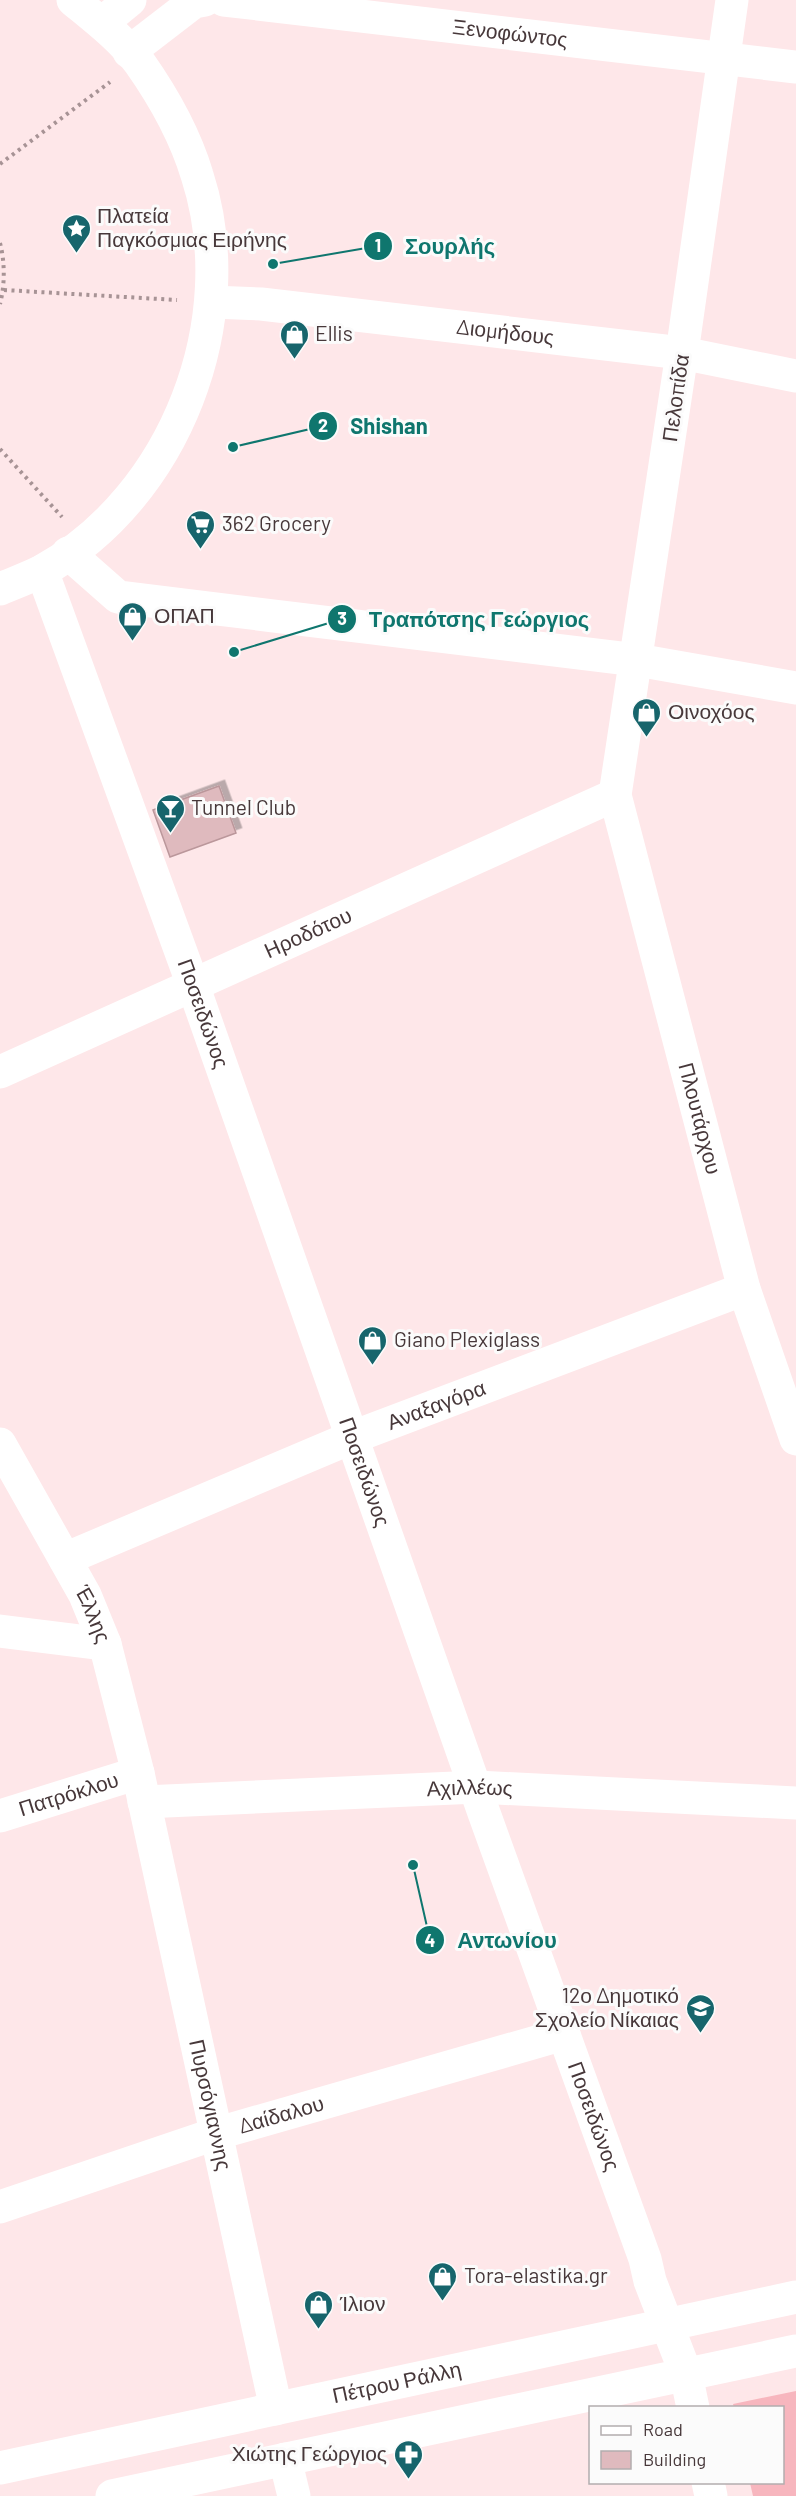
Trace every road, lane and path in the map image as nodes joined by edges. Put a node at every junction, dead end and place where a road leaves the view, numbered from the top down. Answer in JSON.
{"nodes":[{"id":1,"x":73,"y":0,"type":"edge"},
{"id":2,"x":130,"y":0,"type":"edge"},
{"id":3,"x":732,"y":0,"type":"edge"},
{"id":4,"x":204,"y":1,"type":"edge"},
{"id":5,"x":102,"y":23,"type":"junction"},
{"id":6,"x":134,"y":56,"type":"junction"},
{"id":7,"x":724,"y":59,"type":"junction"},
{"id":8,"x":796,"y":67,"type":"edge"},
{"id":9,"x":0,"y":164,"type":"edge"},
{"id":10,"x":0,"y":243,"type":"edge"},
{"id":11,"x":4,"y":290,"type":"junction"},
{"id":12,"x":212,"y":302,"type":"junction"},
{"id":13,"x":0,"y":304,"type":"edge"},
{"id":14,"x":682,"y":353,"type":"junction"},
{"id":15,"x":796,"y":376,"type":"edge"},
{"id":16,"x":0,"y":449,"type":"edge"},
{"id":17,"x":76,"y":547,"type":"junction"},
{"id":18,"x":42,"y":571,"type":"junction"},
{"id":19,"x":0,"y":589,"type":"edge"},
{"id":20,"x":637,"y":660,"type":"junction"},
{"id":21,"x":796,"y":688,"type":"edge"},
{"id":22,"x":615,"y":795,"type":"junction"},
{"id":23,"x":193,"y":985,"type":"junction"},
{"id":24,"x":0,"y":1072,"type":"edge"},
{"id":25,"x":744,"y":1289,"type":"junction"},
{"id":26,"x":353,"y":1437,"type":"junction"},
{"id":27,"x":796,"y":1439,"type":"edge"},
{"id":28,"x":0,"y":1444,"type":"edge"},
{"id":29,"x":65,"y":1559,"type":"junction"},
{"id":30,"x":0,"y":1631,"type":"edge"},
{"id":31,"x":105,"y":1644,"type":"junction"},
{"id":32,"x":477,"y":1787,"type":"junction"},
{"id":33,"x":141,"y":1788,"type":"junction"},
{"id":34,"x":796,"y":1803,"type":"edge"},
{"id":35,"x":0,"y":1816,"type":"edge"},
{"id":36,"x":564,"y":2034,"type":"junction"},
{"id":37,"x":215,"y":2134,"type":"junction"},
{"id":38,"x":0,"y":2207,"type":"edge"},
{"id":39,"x":796,"y":2297,"type":"edge"},
{"id":40,"x":668,"y":2325,"type":"junction"},
{"id":41,"x":796,"y":2351,"type":"edge"},
{"id":42,"x":686,"y":2374,"type":"junction"},
{"id":43,"x":693,"y":2406,"type":"edge"},
{"id":44,"x":276,"y":2409,"type":"junction"},
{"id":45,"x":285,"y":2459,"type":"junction"},
{"id":46,"x":0,"y":2468,"type":"edge"},
{"id":47,"x":112,"y":2496,"type":"edge"},
{"id":48,"x":294,"y":2496,"type":"edge"}],
"edges":[{"from":1,"to":5,"type":"street"},
{"from":2,"to":5,"type":"street"},
{"from":3,"to":7,"type":"street","name":"Πελοπίδα"},
{"from":4,"to":6,"type":"street","name":"Ξενοφώντος"},
{"from":4,"to":7,"type":"street","name":"Ξενοφώντος"},
{"from":5,"to":6,"type":"street"},
{"from":6,"to":9,"type":"path"},
{"from":6,"to":12,"type":"street"},
{"from":7,"to":8,"type":"street","name":"Ξενοφώντος"},
{"from":7,"to":14,"type":"street","name":"Πελοπίδα"},
{"from":10,"to":11,"type":"path"},
{"from":11,"to":12,"type":"path"},
{"from":11,"to":13,"type":"path"},
{"from":12,"to":14,"type":"street","name":"Διομήδους"},
{"from":12,"to":17,"type":"street"},
{"from":14,"to":15,"type":"street","name":"Διομήδους"},
{"from":14,"to":20,"type":"street","name":"Πελοπίδα"},
{"from":16,"to":17,"type":"path"},
{"from":17,"to":18,"type":"street"},
{"from":17,"to":20,"type":"street"},
{"from":18,"to":19,"type":"street"},
{"from":18,"to":23,"type":"street","name":"Ποσειδώνος"},
{"from":20,"to":21,"type":"street"},
{"from":20,"to":22,"type":"street","name":"Πελοπίδα"},
{"from":22,"to":23,"type":"street","name":"Ηροδότου"},
{"from":22,"to":25,"type":"street","name":"Πλουτάρχου"},
{"from":23,"to":24,"type":"street","name":"Ηροδότου"},
{"from":23,"to":26,"type":"street","name":"Ποσειδώνος"},
{"from":25,"to":26,"type":"street","name":"Αναξαγόρα"},
{"from":25,"to":27,"type":"street","name":"Πλουτάρχου"},
{"from":26,"to":29,"type":"street","name":"Αναξαγόρα"},
{"from":26,"to":32,"type":"street","name":"Ποσειδώνος"},
{"from":28,"to":29,"type":"street","name":"Έλλης"},
{"from":29,"to":31,"type":"street","name":"Έλλης"},
{"from":30,"to":31,"type":"street"},
{"from":31,"to":33,"type":"street","name":"Έλλης"},
{"from":32,"to":33,"type":"street","name":"Αχιλλέως"},
{"from":32,"to":34,"type":"street","name":"Αχιλλέως"},
{"from":32,"to":36,"type":"street","name":"Ποσειδώνος"},
{"from":33,"to":35,"type":"street","name":"Πατρόκλου"},
{"from":33,"to":37,"type":"street","name":"Πυρσόγιαννης"},
{"from":36,"to":37,"type":"street","name":"Δαίδαλου"},
{"from":36,"to":40,"type":"street","name":"Ποσειδώνος"},
{"from":37,"to":38,"type":"street","name":"Δαίδαλου"},
{"from":37,"to":44,"type":"street","name":"Πυρσόγιαννης"},
{"from":39,"to":40,"type":"street","name":"Πέτρου Ράλλη"},
{"from":40,"to":42,"type":"street","name":"Ποσειδώνος"},
{"from":40,"to":44,"type":"street","name":"Πέτρου Ράλλη"},
{"from":41,"to":42,"type":"street"},
{"from":42,"to":43,"type":"street","name":"Ποσειδώνος"},
{"from":42,"to":45,"type":"street"},
{"from":44,"to":46,"type":"street","name":"Πέτρου Ράλλη"},
{"from":45,"to":47,"type":"street"},
{"from":45,"to":48,"type":"street"}]}
